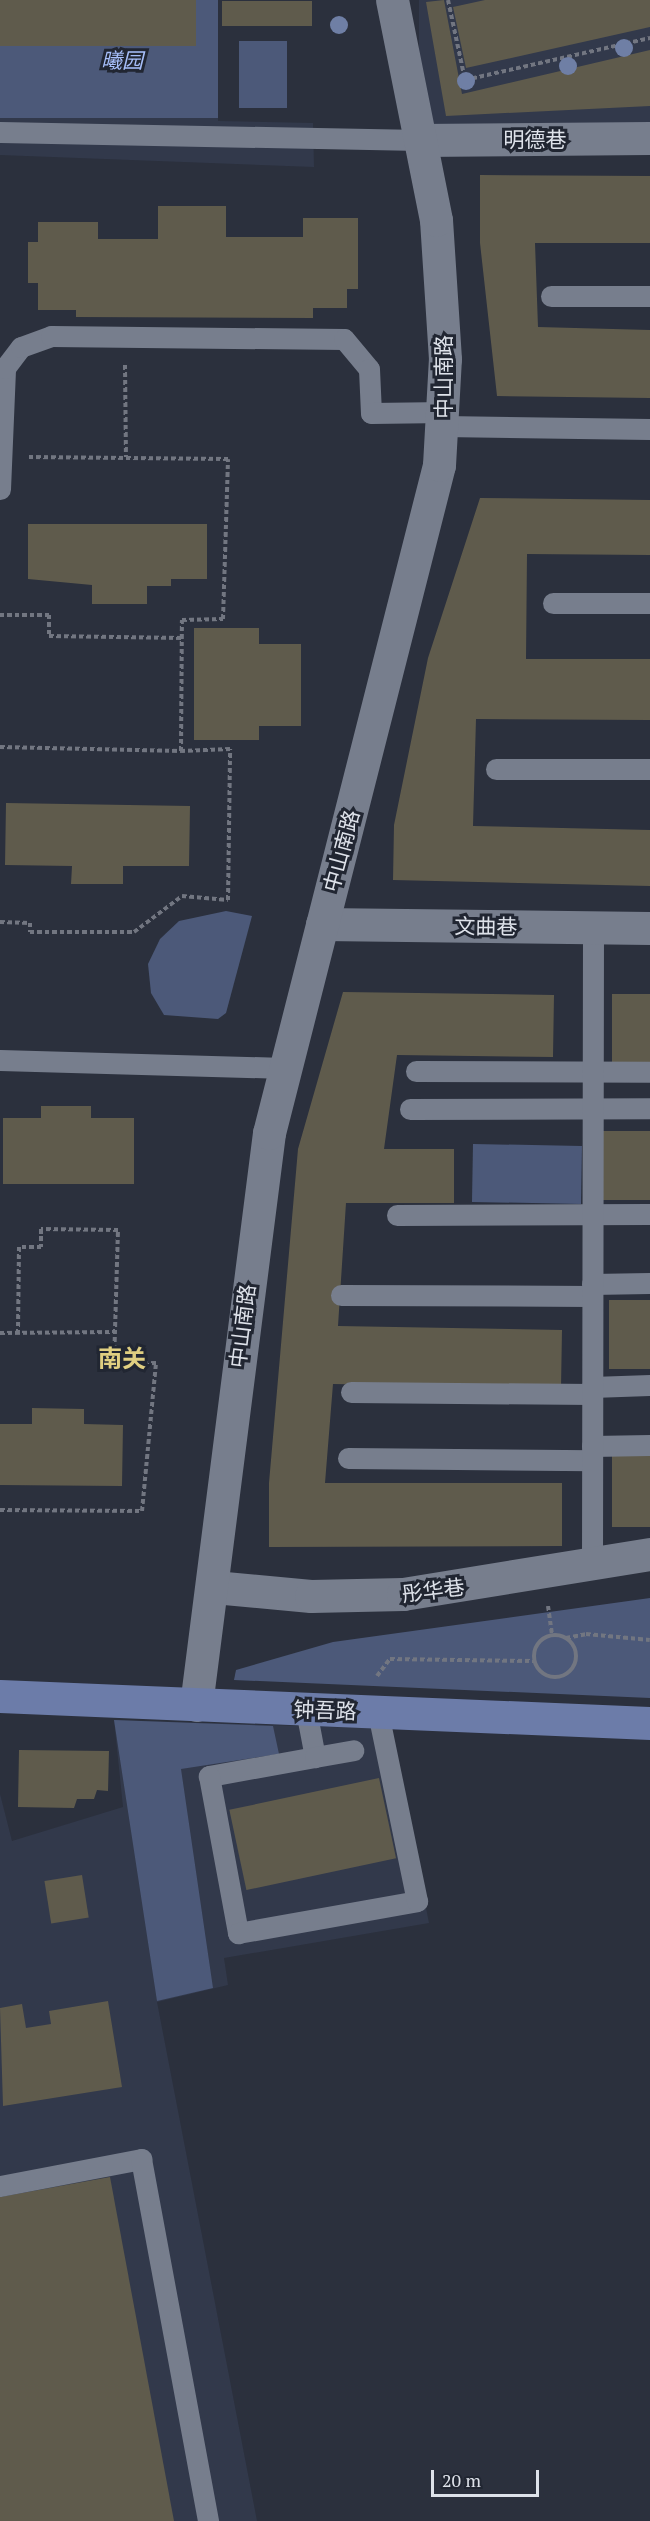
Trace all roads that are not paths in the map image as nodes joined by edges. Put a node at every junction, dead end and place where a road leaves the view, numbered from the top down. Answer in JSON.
{"nodes":[{"id":1,"x":392,"y":0,"type":"edge"},
{"id":2,"x":0,"y":132,"type":"edge"},
{"id":3,"x":650,"y":138,"type":"edge"},
{"id":4,"x":420,"y":140,"type":"junction"},
{"id":5,"x":551,"y":296,"type":"dead end"},
{"id":6,"x":650,"y":296,"type":"edge"},
{"id":7,"x":444,"y":419,"type":"junction"},
{"id":8,"x":650,"y":429,"type":"edge"},
{"id":9,"x":1,"y":456,"type":"edge"},
{"id":10,"x":0,"y":489,"type":"edge"},
{"id":11,"x":553,"y":603,"type":"dead end"},
{"id":12,"x":650,"y":603,"type":"edge"},
{"id":13,"x":496,"y":769,"type":"dead end"},
{"id":14,"x":650,"y":769,"type":"edge"},
{"id":15,"x":322,"y":924,"type":"junction"},
{"id":16,"x":593,"y":927,"type":"junction"},
{"id":17,"x":650,"y":928,"type":"edge"},
{"id":18,"x":0,"y":1060,"type":"edge"},
{"id":19,"x":284,"y":1068,"type":"junction"},
{"id":20,"x":416,"y":1071,"type":"dead end"},
{"id":21,"x":593,"y":1072,"type":"junction"},
{"id":22,"x":650,"y":1072,"type":"edge"},
{"id":23,"x":593,"y":1108,"type":"junction"},
{"id":24,"x":650,"y":1108,"type":"edge"},
{"id":25,"x":410,"y":1109,"type":"dead end"},
{"id":26,"x":650,"y":1214,"type":"edge"},
{"id":27,"x":397,"y":1215,"type":"dead end"},
{"id":28,"x":593,"y":1215,"type":"junction"},
{"id":29,"x":650,"y":1283,"type":"edge"},
{"id":30,"x":592,"y":1290,"type":"junction"},
{"id":31,"x":341,"y":1295,"type":"dead end"},
{"id":32,"x":650,"y":1385,"type":"edge"},
{"id":33,"x":592,"y":1390,"type":"junction"},
{"id":34,"x":351,"y":1392,"type":"dead end"},
{"id":35,"x":650,"y":1445,"type":"edge"},
{"id":36,"x":592,"y":1453,"type":"junction"},
{"id":37,"x":348,"y":1458,"type":"dead end"},
{"id":38,"x":650,"y":1554,"type":"edge"},
{"id":39,"x":592,"y":1566,"type":"junction"},
{"id":40,"x":214,"y":1587,"type":"junction"},
{"id":41,"x":0,"y":1696,"type":"edge"},
{"id":42,"x":196,"y":1705,"type":"junction"},
{"id":43,"x":306,"y":1710,"type":"junction"},
{"id":44,"x":378,"y":1713,"type":"junction"},
{"id":45,"x":650,"y":1723,"type":"edge"},
{"id":46,"x":353,"y":1750,"type":"dead end"},
{"id":47,"x":315,"y":1757,"type":"junction"},
{"id":48,"x":0,"y":2186,"type":"edge"},
{"id":49,"x":208,"y":2521,"type":"edge"}],
"edges":[{"from":1,"to":4,"type":"street","name":"中山南路"},
{"from":2,"to":4,"type":"lane"},
{"from":3,"to":4,"type":"street","name":"明德巷"},
{"from":4,"to":7,"type":"street","name":"中山南路"},
{"from":5,"to":6,"type":"lane"},
{"from":7,"to":8,"type":"lane"},
{"from":7,"to":9,"type":"lane"},
{"from":7,"to":15,"type":"street","name":"中山南路"},
{"from":9,"to":10,"type":"lane"},
{"from":11,"to":12,"type":"lane"},
{"from":13,"to":14,"type":"lane"},
{"from":15,"to":16,"type":"street","name":"文曲巷"},
{"from":15,"to":19,"type":"street","name":"中山南路"},
{"from":16,"to":17,"type":"street","name":"文曲巷"},
{"from":16,"to":21,"type":"lane"},
{"from":18,"to":19,"type":"lane"},
{"from":19,"to":40,"type":"street","name":"中山南路"},
{"from":20,"to":21,"type":"lane"},
{"from":21,"to":22,"type":"lane"},
{"from":21,"to":23,"type":"lane"},
{"from":23,"to":24,"type":"lane"},
{"from":23,"to":25,"type":"lane"},
{"from":23,"to":28,"type":"lane"},
{"from":26,"to":28,"type":"lane"},
{"from":27,"to":28,"type":"lane"},
{"from":28,"to":30,"type":"lane"},
{"from":29,"to":30,"type":"lane"},
{"from":30,"to":31,"type":"lane"},
{"from":30,"to":33,"type":"lane"},
{"from":32,"to":33,"type":"lane"},
{"from":33,"to":34,"type":"lane"},
{"from":33,"to":36,"type":"lane"},
{"from":35,"to":36,"type":"lane"},
{"from":36,"to":37,"type":"lane"},
{"from":36,"to":39,"type":"lane"},
{"from":38,"to":39,"type":"street","name":"彤华巷"},
{"from":39,"to":40,"type":"street","name":"彤华巷"},
{"from":40,"to":42,"type":"street","name":"中山南路"},
{"from":41,"to":42,"type":"street","name":"钟吾路"},
{"from":42,"to":43,"type":"street","name":"钟吾路"},
{"from":43,"to":44,"type":"street","name":"钟吾路"},
{"from":43,"to":47,"type":"lane"},
{"from":44,"to":45,"type":"street","name":"钟吾路"},
{"from":44,"to":47,"type":"lane"},
{"from":46,"to":47,"type":"lane"},
{"from":48,"to":49,"type":"lane"}]}
